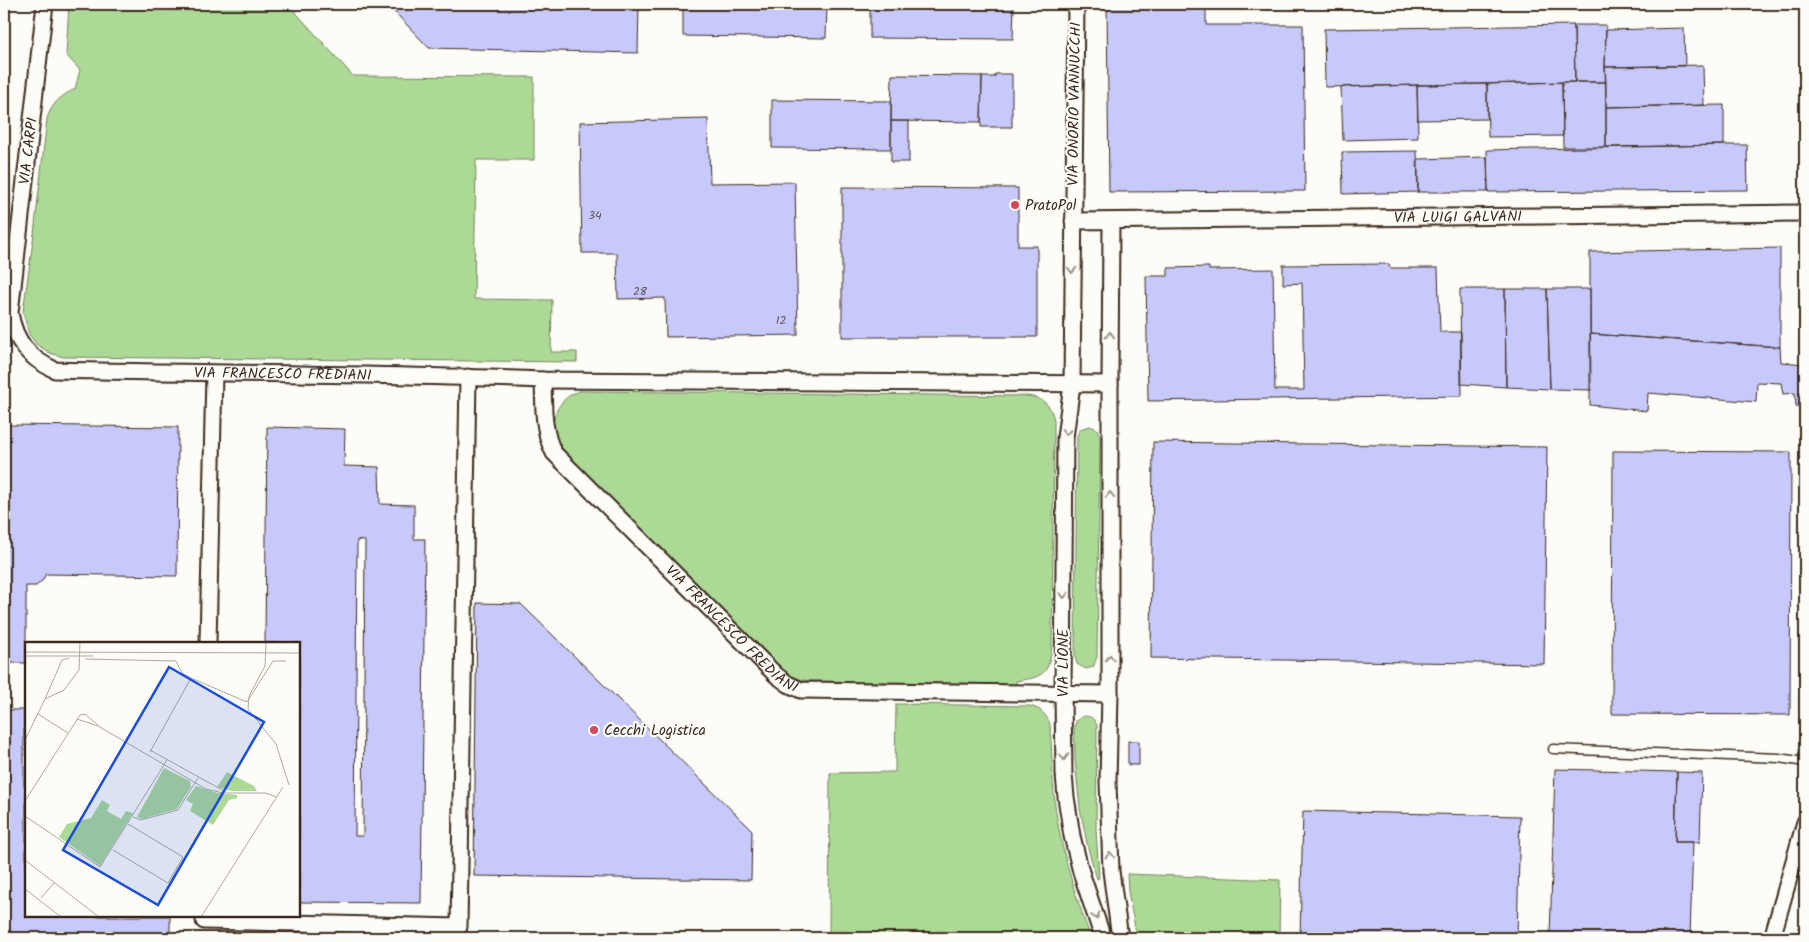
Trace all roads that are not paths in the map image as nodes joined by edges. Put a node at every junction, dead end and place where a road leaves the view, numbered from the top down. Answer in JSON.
{"nodes":[{"id":1,"x":45,"y":4,"type":"edge"},
{"id":2,"x":1076,"y":4,"type":"edge"},
{"id":3,"x":1805,"y":213,"type":"edge"},
{"id":4,"x":1072,"y":221,"type":"junction"},
{"id":5,"x":1112,"y":222,"type":"junction"},
{"id":6,"x":29,"y":353,"type":"joint"},
{"id":7,"x":214,"y":374,"type":"junction"},
{"id":8,"x":468,"y":377,"type":"junction"},
{"id":9,"x":543,"y":380,"type":"junction"},
{"id":10,"x":1072,"y":384,"type":"junction"},
{"id":11,"x":1110,"y":384,"type":"junction"},
{"id":12,"x":208,"y":642,"type":"edge"},
{"id":13,"x":1063,"y":694,"type":"junction"},
{"id":14,"x":1110,"y":694,"type":"junction"},
{"id":15,"x":1553,"y":749,"type":"dead end"},
{"id":16,"x":1805,"y":762,"type":"edge"},
{"id":17,"x":1805,"y":822,"type":"edge"},
{"id":18,"x":204,"y":917,"type":"edge"},
{"id":19,"x":1103,"y":938,"type":"edge"},
{"id":20,"x":1120,"y":938,"type":"edge"},
{"id":21,"x":1772,"y":938,"type":"edge"}],
"edges":[{"from":1,"to":6,"type":"street","name":"VIA CARPI"},
{"from":2,"to":4,"type":"street","name":"VIA ONORIO VANNUCCHI"},
{"from":3,"to":5,"type":"street","name":"VIA LUIGI GALVANI"},
{"from":4,"to":5,"type":"street","name":"VIA LUIGI GALVANI"},
{"from":4,"to":10,"type":"street","name":"VIA ONORIO VANNUCCHI","one_way":true},
{"from":11,"to":5,"type":"street","one_way":true},
{"from":6,"to":7,"type":"street","name":"VIA FRANCESCO FREDIANI"},
{"from":7,"to":8,"type":"street","name":"VIA FRANCESCO FREDIANI"},
{"from":7,"to":12,"type":"street"},
{"from":8,"to":9,"type":"street","name":"VIA FRANCESCO FREDIANI"},
{"from":8,"to":18,"type":"street"},
{"from":9,"to":10,"type":"street","name":"VIA FRANCESCO FREDIANI"},
{"from":9,"to":13,"type":"street","name":"VIA FRANCESCO FREDIANI"},
{"from":10,"to":11,"type":"street","name":"VIA FRANCESCO FREDIANI"},
{"from":10,"to":13,"type":"street","name":"VIA LIONE","one_way":true},
{"from":14,"to":11,"type":"street","one_way":true},
{"from":13,"to":14,"type":"street","name":"VIA FRANCESCO FREDIANI"},
{"from":13,"to":19,"type":"street","name":"VIA LIONE","one_way":true},
{"from":20,"to":14,"type":"street","one_way":true},
{"from":15,"to":16,"type":"lane"},
{"from":17,"to":21,"type":"street"}]}
